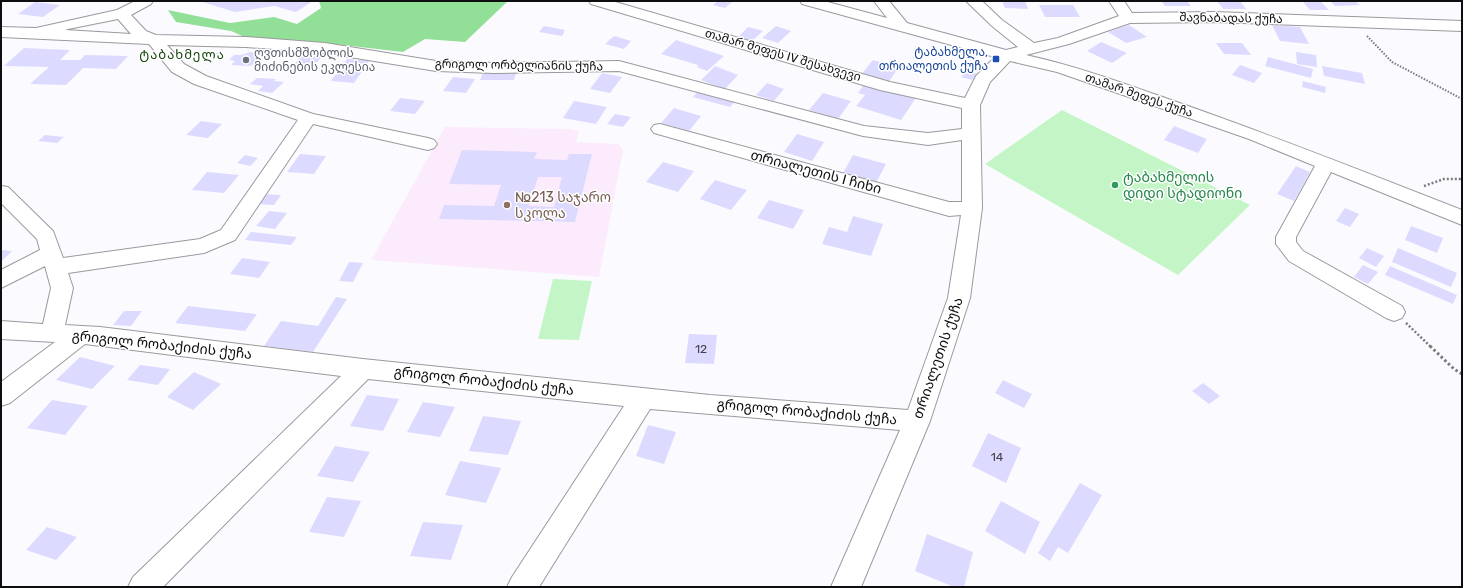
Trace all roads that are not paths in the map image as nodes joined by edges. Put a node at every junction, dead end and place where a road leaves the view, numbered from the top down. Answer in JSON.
{"nodes":[{"id":1,"x":146,"y":1,"type":"edge"},
{"id":2,"x":596,"y":1,"type":"edge"},
{"id":3,"x":807,"y":1,"type":"edge"},
{"id":4,"x":881,"y":1,"type":"edge"},
{"id":5,"x":973,"y":1,"type":"edge"},
{"id":6,"x":1116,"y":1,"type":"edge"},
{"id":7,"x":122,"y":14,"type":"junction"},
{"id":8,"x":1128,"y":18,"type":"junction"},
{"id":9,"x":1462,"y":26,"type":"edge"},
{"id":10,"x":902,"y":27,"type":"junction"},
{"id":11,"x":1,"y":32,"type":"edge"},
{"id":12,"x":36,"y":33,"type":"junction"},
{"id":13,"x":154,"y":40,"type":"junction"},
{"id":14,"x":1031,"y":49,"type":"junction"},
{"id":15,"x":1006,"y":55,"type":"junction"},
{"id":16,"x":971,"y":105,"type":"junction"},
{"id":17,"x":308,"y":118,"type":"junction"},
{"id":18,"x":660,"y":129,"type":"dead end"},
{"id":19,"x":970,"y":133,"type":"junction"},
{"id":20,"x":428,"y":144,"type":"dead end"},
{"id":21,"x":1326,"y":163,"type":"junction"},
{"id":22,"x":1,"y":192,"type":"edge"},
{"id":23,"x":972,"y":208,"type":"junction"},
{"id":24,"x":1462,"y":218,"type":"edge"},
{"id":25,"x":54,"y":260,"type":"junction"},
{"id":26,"x":1,"y":280,"type":"edge"},
{"id":27,"x":1394,"y":312,"type":"road end"},
{"id":28,"x":1,"y":330,"type":"edge"},
{"id":29,"x":52,"y":334,"type":"junction"},
{"id":30,"x":82,"y":334,"type":"junction"},
{"id":31,"x":363,"y":369,"type":"junction"},
{"id":32,"x":1,"y":396,"type":"edge"},
{"id":33,"x":644,"y":397,"type":"junction"},
{"id":34,"x":917,"y":421,"type":"junction"},
{"id":35,"x":143,"y":587,"type":"edge"},
{"id":36,"x":522,"y":587,"type":"edge"},
{"id":37,"x":846,"y":587,"type":"edge"}],
"edges":[{"from":1,"to":7,"type":"street"},
{"from":2,"to":16,"type":"street","name":"თამარ მეფეს IV შესახვევი"},
{"from":3,"to":10,"type":"street","name":"თამარ მეფეს ქუჩა"},
{"from":4,"to":10,"type":"street"},
{"from":5,"to":14,"type":"street"},
{"from":6,"to":8,"type":"street"},
{"from":7,"to":12,"type":"street"},
{"from":7,"to":13,"type":"street"},
{"from":8,"to":9,"type":"street","name":"შავნაბადას ქუჩა"},
{"from":8,"to":14,"type":"street","name":"შავნაბადას ქუჩა"},
{"from":10,"to":15,"type":"street","name":"თამარ მეფეს ქუჩა"},
{"from":11,"to":12,"type":"street"},
{"from":12,"to":13,"type":"street","name":"გრიგოლ ორბელიანის ქუჩა"},
{"from":13,"to":17,"type":"street"},
{"from":13,"to":19,"type":"street","name":"გრიგოლ ორბელიანის ქუჩა"},
{"from":14,"to":15,"type":"street","name":"შავნაბადას ქუჩა"},
{"from":15,"to":16,"type":"street","name":"თრიალეთის ქუჩა"},
{"from":15,"to":21,"type":"street","name":"თამარ მეფეს ქუჩა"},
{"from":16,"to":19,"type":"street","name":"თრიალეთის ქუჩა"},
{"from":17,"to":20,"type":"street"},
{"from":17,"to":25,"type":"street"},
{"from":18,"to":23,"type":"street","name":"თრიალეთის I ჩიხი"},
{"from":19,"to":23,"type":"street","name":"თრიალეთის ქუჩა"},
{"from":21,"to":24,"type":"street","name":"თამარ მეფეს ქუჩა"},
{"from":21,"to":27,"type":"street"},
{"from":22,"to":25,"type":"street"},
{"from":23,"to":34,"type":"street","name":"თრიალეთის ქუჩა"},
{"from":25,"to":26,"type":"street"},
{"from":25,"to":29,"type":"street"},
{"from":28,"to":29,"type":"street","name":"გრიგოლ რობაქიძის ქუჩა"},
{"from":29,"to":30,"type":"street","name":"გრიგოლ რობაქიძის ქუჩა"},
{"from":30,"to":31,"type":"street","name":"გრიგოლ რობაქიძის ქუჩა"},
{"from":30,"to":32,"type":"street"},
{"from":31,"to":33,"type":"street","name":"გრიგოლ რობაქიძის ქუჩა"},
{"from":31,"to":35,"type":"street"},
{"from":33,"to":34,"type":"street","name":"გრიგოლ რობაქიძის ქუჩა"},
{"from":33,"to":36,"type":"street"},
{"from":34,"to":37,"type":"street","name":"თრიალეთის ქუჩა"}]}
